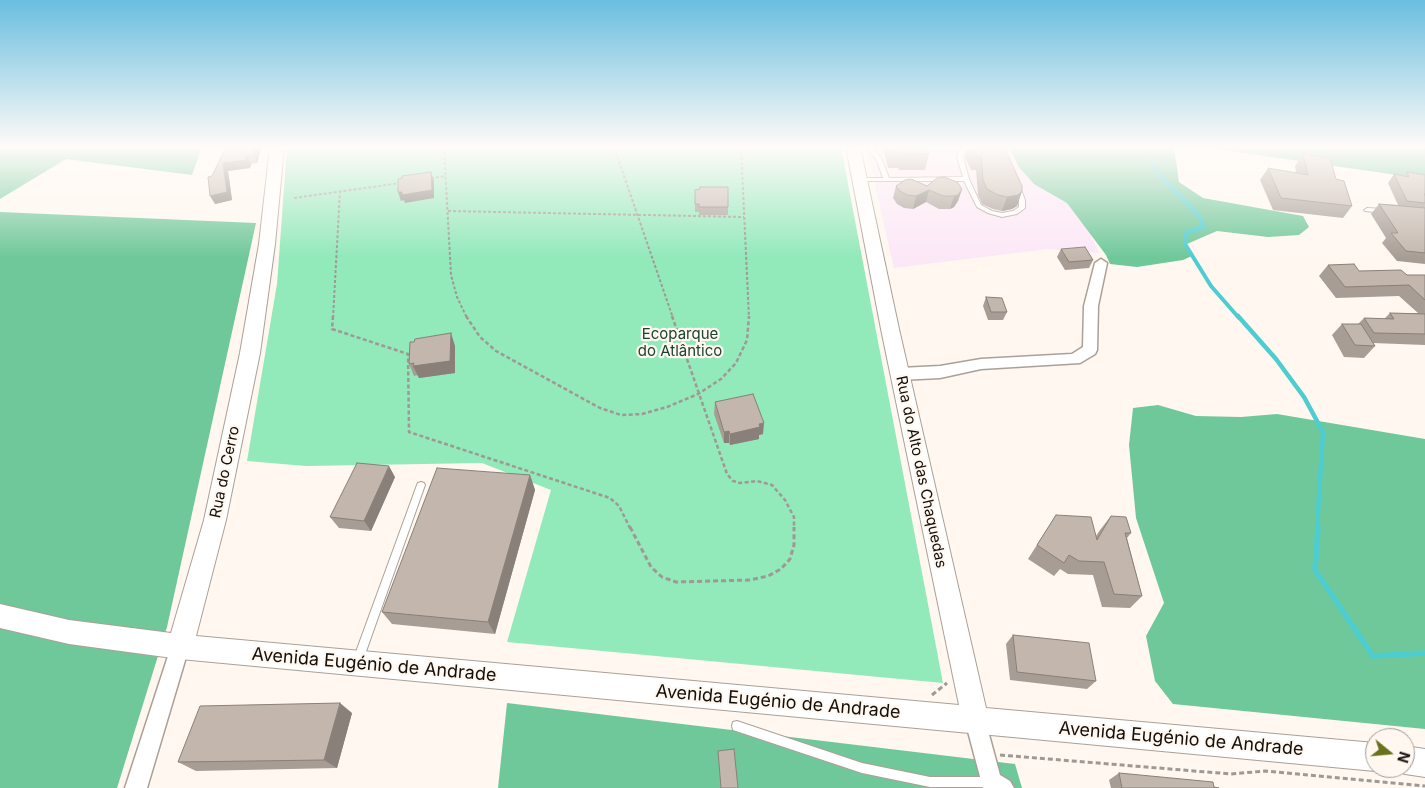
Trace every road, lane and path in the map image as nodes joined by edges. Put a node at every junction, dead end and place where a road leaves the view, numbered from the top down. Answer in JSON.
{"nodes":[{"id":1,"x":1015,"y":183,"type":"edge"},
{"id":2,"x":273,"y":184,"type":"edge"},
{"id":3,"x":394,"y":184,"type":"edge"},
{"id":4,"x":446,"y":184,"type":"edge"},
{"id":5,"x":627,"y":184,"type":"edge"},
{"id":6,"x":743,"y":184,"type":"edge"},
{"id":7,"x":861,"y":184,"type":"edge"},
{"id":8,"x":968,"y":184,"type":"edge"},
{"id":9,"x":340,"y":191,"type":"junction"},
{"id":10,"x":294,"y":198,"type":"dead end"},
{"id":11,"x":1367,"y":210,"type":"dead end"},
{"id":12,"x":448,"y":211,"type":"junction"},
{"id":13,"x":1386,"y":212,"type":"edge"},
{"id":14,"x":638,"y":216,"type":"junction"},
{"id":15,"x":744,"y":217,"type":"junction"},
{"id":16,"x":1101,"y":263,"type":"dead end"},
{"id":17,"x":900,"y":374,"type":"junction"},
{"id":18,"x":698,"y":394,"type":"junction"},
{"id":19,"x":421,"y":485,"type":"dead end"},
{"id":20,"x":0,"y":616,"type":"edge"},
{"id":21,"x":180,"y":647,"type":"junction"},
{"id":22,"x":357,"y":663,"type":"junction"},
{"id":23,"x":975,"y":720,"type":"junction"},
{"id":24,"x":737,"y":726,"type":"dead end"},
{"id":25,"x":984,"y":753,"type":"junction"},
{"id":26,"x":1365,"y":756,"type":"edge"},
{"id":27,"x":997,"y":785,"type":"edge"},
{"id":28,"x":1425,"y":786,"type":"edge"},
{"id":29,"x":136,"y":788,"type":"edge"}],
"edges":[{"from":1,"to":8,"type":"lane"},
{"from":2,"to":21,"type":"street","name":"Rua do Cerro"},
{"from":3,"to":9,"type":"path"},
{"from":4,"to":12,"type":"path"},
{"from":5,"to":14,"type":"path"},
{"from":6,"to":15,"type":"path"},
{"from":7,"to":17,"type":"street","name":"Rua do Alto das Chaquedas"},
{"from":9,"to":10,"type":"path"},
{"from":9,"to":18,"type":"path"},
{"from":11,"to":13,"type":"lane"},
{"from":12,"to":14,"type":"path"},
{"from":12,"to":18,"type":"path"},
{"from":14,"to":15,"type":"path"},
{"from":14,"to":18,"type":"path"},
{"from":15,"to":18,"type":"path"},
{"from":16,"to":17,"type":"street"},
{"from":17,"to":23,"type":"street","name":"Rua do Alto das Chaquedas"},
{"from":19,"to":22,"type":"lane"},
{"from":20,"to":21,"type":"street","name":"Avenida Eugénio de Andrade"},
{"from":21,"to":22,"type":"street","name":"Avenida Eugénio de Andrade"},
{"from":21,"to":29,"type":"street","name":"Rua do Cerro"},
{"from":22,"to":23,"type":"street","name":"Avenida Eugénio de Andrade"},
{"from":23,"to":25,"type":"street","name":"Rua do Alto das Chaquedas"},
{"from":23,"to":26,"type":"street","name":"Avenida Eugénio de Andrade"},
{"from":24,"to":27,"type":"lane"},
{"from":25,"to":27,"type":"street","name":"Rua do Alto das Chaquedas"},
{"from":25,"to":28,"type":"path"}]}
